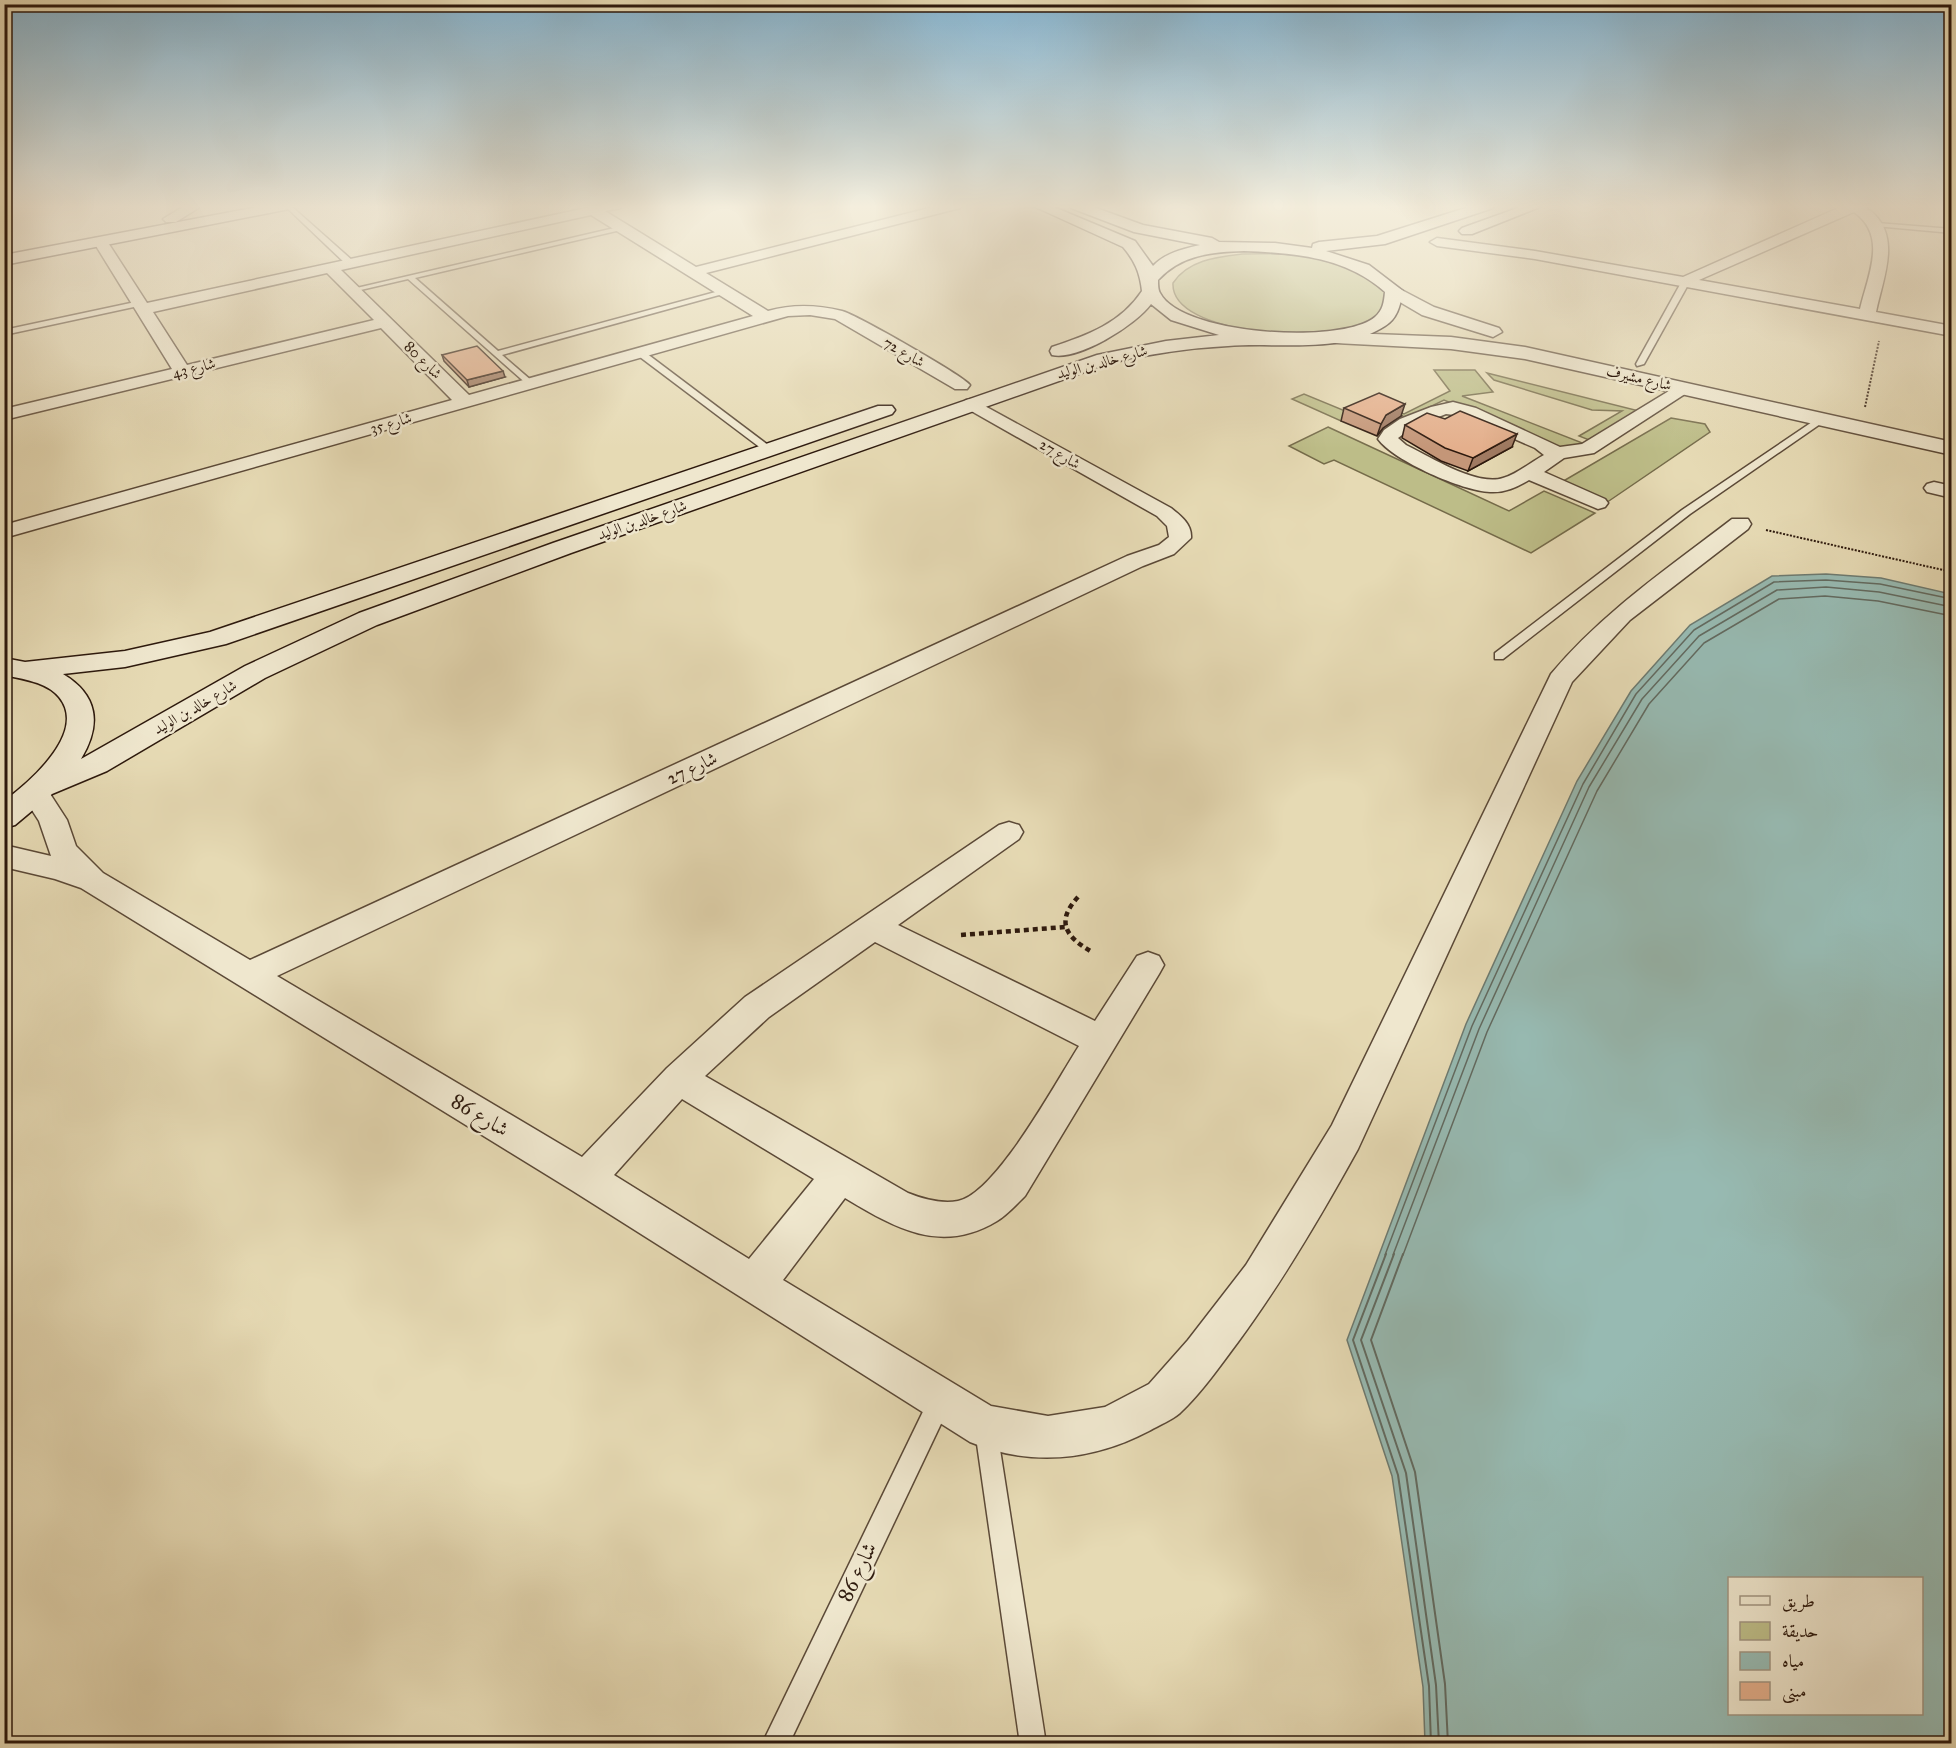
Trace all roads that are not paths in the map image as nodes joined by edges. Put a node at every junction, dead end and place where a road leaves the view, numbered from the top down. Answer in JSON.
{"nodes":[{"id":1,"x":129,"y":287,"type":"edge"},
{"id":2,"x":235,"y":287,"type":"edge"},
{"id":3,"x":349,"y":287,"type":"edge"},
{"id":4,"x":371,"y":287,"type":"edge"},
{"id":5,"x":421,"y":287,"type":"edge"},
{"id":6,"x":717,"y":287,"type":"edge"},
{"id":7,"x":1149,"y":287,"type":"edge"},
{"id":8,"x":1151,"y":287,"type":"edge"},
{"id":9,"x":1389,"y":287,"type":"edge"},
{"id":10,"x":1396,"y":287,"type":"edge"},
{"id":11,"x":1684,"y":287,"type":"edge"},
{"id":12,"x":1706,"y":287,"type":"edge"},
{"id":13,"x":1873,"y":287,"type":"edge"},
{"id":14,"x":352,"y":290,"type":"junction"},
{"id":15,"x":726,"y":292,"type":"junction"},
{"id":16,"x":141,"y":306,"type":"junction"},
{"id":17,"x":771,"y":315,"type":"junction"},
{"id":18,"x":1867,"y":315,"type":"junction"},
{"id":19,"x":384,"y":322,"type":"junction"},
{"id":20,"x":1952,"y":331,"type":"edge"},
{"id":21,"x":4,"y":333,"type":"edge"},
{"id":22,"x":1271,"y":338,"type":"junction"},
{"id":23,"x":1322,"y":338,"type":"junction"},
{"id":24,"x":639,"y":352,"type":"junction"},
{"id":25,"x":496,"y":354,"type":"junction"},
{"id":26,"x":1035,"y":359,"type":"dead end"},
{"id":27,"x":1640,"y":364,"type":"junction"},
{"id":28,"x":182,"y":371,"type":"junction"},
{"id":29,"x":530,"y":383,"type":"junction"},
{"id":30,"x":972,"y":388,"type":"junction"},
{"id":31,"x":1682,"y":388,"type":"junction"},
{"id":32,"x":939,"y":392,"type":"dead end"},
{"id":33,"x":465,"y":402,"type":"junction"},
{"id":34,"x":905,"y":404,"type":"dead end"},
{"id":35,"x":4,"y":415,"type":"edge"},
{"id":36,"x":1821,"y":420,"type":"junction"},
{"id":37,"x":1952,"y":433,"type":"edge"},
{"id":38,"x":1952,"y":449,"type":"edge"},
{"id":39,"x":769,"y":450,"type":"junction"},
{"id":40,"x":1554,"y":454,"type":"junction"},
{"id":41,"x":1530,"y":473,"type":"junction"},
{"id":42,"x":1598,"y":503,"type":"dead end"},
{"id":43,"x":1740,"y":524,"type":"road end"},
{"id":44,"x":4,"y":532,"type":"edge"},
{"id":45,"x":1499,"y":656,"type":"dead end"},
{"id":46,"x":18,"y":668,"type":"edge"},
{"id":47,"x":39,"y":790,"type":"junction"},
{"id":48,"x":4,"y":816,"type":"edge"},
{"id":49,"x":1009,"y":832,"type":"dead end"},
{"id":50,"x":4,"y":856,"type":"edge"},
{"id":51,"x":92,"y":881,"type":"junction"},
{"id":52,"x":872,"y":926,"type":"junction"},
{"id":53,"x":1148,"y":965,"type":"dead end"},
{"id":54,"x":249,"y":975,"type":"junction"},
{"id":55,"x":1102,"y":1041,"type":"junction"},
{"id":56,"x":679,"y":1079,"type":"junction"},
{"id":57,"x":841,"y":1174,"type":"junction"},
{"id":58,"x":586,"y":1179,"type":"junction"},
{"id":59,"x":755,"y":1284,"type":"junction"},
{"id":60,"x":940,"y":1401,"type":"junction"},
{"id":61,"x":985,"y":1427,"type":"junction"},
{"id":62,"x":775,"y":1743,"type":"edge"},
{"id":63,"x":1033,"y":1743,"type":"edge"}],
"edges":[{"from":1,"to":16,"type":"street"},
{"from":2,"to":16,"type":"street"},
{"from":3,"to":14,"type":"street","name":"شارع 80"},
{"from":4,"to":14,"type":"lane"},
{"from":5,"to":25,"type":"lane"},
{"from":6,"to":15,"type":"street"},
{"from":7,"to":26,"type":"main road","name":"شارع خالد بن الوليد"},
{"from":8,"to":22,"type":"main road"},
{"from":9,"to":23,"type":"main road"},
{"from":10,"to":27,"type":"main road","name":"شارع مشيرف"},
{"from":11,"to":27,"type":"lane"},
{"from":12,"to":18,"type":"street"},
{"from":13,"to":18,"type":"street"},
{"from":14,"to":19,"type":"street","name":"شارع 80"},
{"from":15,"to":17,"type":"street"},
{"from":15,"to":25,"type":"lane"},
{"from":16,"to":21,"type":"lane"},
{"from":16,"to":28,"type":"street"},
{"from":17,"to":24,"type":"street","name":"شارع 35"},
{"from":17,"to":30,"type":"street","name":"شارع 72"},
{"from":18,"to":20,"type":"street"},
{"from":19,"to":28,"type":"street","name":"شارع 43"},
{"from":19,"to":33,"type":"street","name":"شارع 80"},
{"from":22,"to":23,"type":"main road"},
{"from":22,"to":30,"type":"main road","name":"شارع خالد بن الوليد"},
{"from":23,"to":31,"type":"main road","name":"شارع مشيرف"},
{"from":24,"to":29,"type":"street","name":"شارع 35"},
{"from":24,"to":39,"type":"lane"},
{"from":25,"to":29,"type":"lane"},
{"from":27,"to":37,"type":"main road","name":"شارع مشيرف"},
{"from":28,"to":35,"type":"street","name":"شارع 43"},
{"from":29,"to":33,"type":"street","name":"شارع 35"},
{"from":30,"to":32,"type":"main road","name":"شارع خالد بن الوليد"},
{"from":30,"to":47,"type":"main road","name":"شارع خالد بن الوليد"},
{"from":30,"to":54,"type":"street","name":"شارع 27"},
{"from":31,"to":36,"type":"main road","name":"شارع مشيرف"},
{"from":31,"to":40,"type":"street"},
{"from":33,"to":44,"type":"street","name":"شارع 35"},
{"from":34,"to":39,"type":"main road","name":"شارع خالد بن الوليد"},
{"from":36,"to":38,"type":"main road","name":"شارع مشيرف"},
{"from":36,"to":45,"type":"lane"},
{"from":39,"to":46,"type":"main road","name":"شارع خالد بن الوليد"},
{"from":40,"to":41,"type":"street"},
{"from":40,"to":41,"type":"street"},
{"from":41,"to":42,"type":"street"},
{"from":43,"to":61,"type":"street"},
{"from":46,"to":47,"type":"main road"},
{"from":47,"to":48,"type":"main road"},
{"from":47,"to":51,"type":"street","name":"شارع 86"},
{"from":49,"to":52,"type":"street"},
{"from":50,"to":51,"type":"street","name":"شارع 86"},
{"from":51,"to":54,"type":"street","name":"شارع 86"},
{"from":52,"to":55,"type":"street"},
{"from":52,"to":56,"type":"street"},
{"from":53,"to":55,"type":"street"},
{"from":54,"to":58,"type":"street","name":"شارع 86"},
{"from":55,"to":57,"type":"street"},
{"from":56,"to":57,"type":"street"},
{"from":56,"to":58,"type":"street"},
{"from":57,"to":59,"type":"street"},
{"from":58,"to":59,"type":"street","name":"شارع 86"},
{"from":59,"to":60,"type":"street","name":"شارع 86"},
{"from":60,"to":61,"type":"street","name":"شارع 86"},
{"from":60,"to":62,"type":"lane","name":"شارع 86"},
{"from":61,"to":63,"type":"lane"}]}
